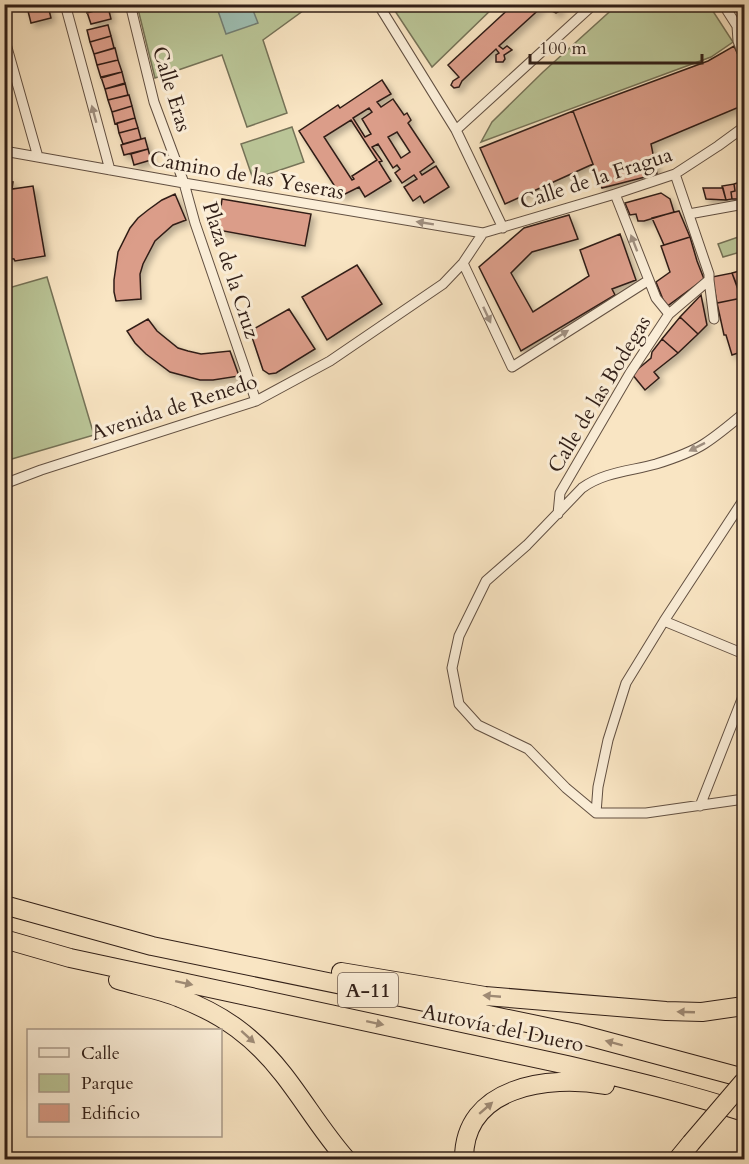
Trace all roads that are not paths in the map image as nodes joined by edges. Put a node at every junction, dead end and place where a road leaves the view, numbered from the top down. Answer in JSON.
{"nodes":[{"id":1,"x":65,"y":4,"type":"edge"},
{"id":2,"x":130,"y":4,"type":"edge"},
{"id":3,"x":378,"y":4,"type":"edge"},
{"id":4,"x":594,"y":4,"type":"edge"},
{"id":5,"x":723,"y":4,"type":"edge"},
{"id":6,"x":4,"y":37,"type":"edge"},
{"id":7,"x":744,"y":57,"type":"edge"},
{"id":8,"x":9,"y":72,"type":"edge"},
{"id":9,"x":744,"y":127,"type":"edge"},
{"id":10,"x":456,"y":130,"type":"junction"},
{"id":11,"x":4,"y":151,"type":"edge"},
{"id":12,"x":38,"y":157,"type":"junction"},
{"id":13,"x":110,"y":170,"type":"junction"},
{"id":14,"x":675,"y":174,"type":"junction"},
{"id":15,"x":184,"y":183,"type":"junction"},
{"id":16,"x":615,"y":194,"type":"junction"},
{"id":17,"x":744,"y":204,"type":"edge"},
{"id":18,"x":689,"y":214,"type":"junction"},
{"id":19,"x":503,"y":228,"type":"junction"},
{"id":20,"x":483,"y":233,"type":"junction"},
{"id":21,"x":463,"y":263,"type":"junction"},
{"id":22,"x":649,"y":280,"type":"junction"},
{"id":23,"x":709,"y":280,"type":"junction"},
{"id":24,"x":669,"y":314,"type":"junction"},
{"id":25,"x":714,"y":319,"type":"dead end"},
{"id":26,"x":256,"y":401,"type":"junction"},
{"id":27,"x":744,"y":413,"type":"edge"},
{"id":28,"x":4,"y":484,"type":"edge"},
{"id":29,"x":744,"y":499,"type":"edge"},
{"id":30,"x":558,"y":514,"type":"junction"},
{"id":31,"x":664,"y":621,"type":"junction"},
{"id":32,"x":744,"y":654,"type":"edge"},
{"id":33,"x":744,"y":693,"type":"edge"},
{"id":34,"x":744,"y":799,"type":"edge"},
{"id":35,"x":700,"y":806,"type":"junction"},
{"id":36,"x":596,"y":813,"type":"junction"},
{"id":37,"x":4,"y":896,"type":"edge"},
{"id":38,"x":4,"y":906,"type":"edge"},
{"id":39,"x":4,"y":939,"type":"edge"},
{"id":40,"x":4,"y":950,"type":"edge"},
{"id":41,"x":744,"y":1006,"type":"edge"},
{"id":42,"x":744,"y":1079,"type":"edge"},
{"id":43,"x":744,"y":1112,"type":"edge"},
{"id":44,"x":744,"y":1123,"type":"edge"},
{"id":45,"x":347,"y":1160,"type":"edge"},
{"id":46,"x":464,"y":1160,"type":"edge"},
{"id":47,"x":677,"y":1160,"type":"edge"}],
"edges":[{"from":13,"to":1,"type":"street","one_way":true},
{"from":2,"to":15,"type":"street","name":"Calle Eras"},
{"from":3,"to":10,"type":"street"},
{"from":4,"to":10,"type":"street"},
{"from":5,"to":7,"type":"street"},
{"from":6,"to":8,"type":"street"},
{"from":8,"to":12,"type":"street"},
{"from":9,"to":14,"type":"street","name":"Calle de la Fragua"},
{"from":10,"to":19,"type":"street"},
{"from":11,"to":12,"type":"street","name":"Camino de las Yeseras"},
{"from":12,"to":13,"type":"street","name":"Camino de las Yeseras"},
{"from":13,"to":15,"type":"street","name":"Camino de las Yeseras"},
{"from":14,"to":16,"type":"street","name":"Calle de la Fragua"},
{"from":14,"to":18,"type":"street"},
{"from":20,"to":15,"type":"street","name":"Camino de las Yeseras","one_way":true},
{"from":15,"to":26,"type":"street","name":"Plaza de la Cruz"},
{"from":16,"to":19,"type":"street","name":"Calle de la Fragua"},
{"from":22,"to":16,"type":"street","one_way":true},
{"from":17,"to":18,"type":"street"},
{"from":18,"to":23,"type":"street"},
{"from":19,"to":20,"type":"street","name":"Calle de la Fragua"},
{"from":20,"to":21,"type":"street","name":"Avenida de Renedo"},
{"from":21,"to":22,"type":"street","one_way":true},
{"from":21,"to":26,"type":"street","name":"Avenida de Renedo"},
{"from":22,"to":24,"type":"street"},
{"from":23,"to":24,"type":"street","name":"Calle de las Bodegas"},
{"from":23,"to":25,"type":"street"},
{"from":24,"to":30,"type":"street","name":"Calle de las Bodegas"},
{"from":26,"to":28,"type":"street","name":"Avenida de Renedo"},
{"from":27,"to":30,"type":"street","one_way":true},
{"from":29,"to":31,"type":"street"},
{"from":30,"to":36,"type":"street"},
{"from":31,"to":32,"type":"street"},
{"from":31,"to":36,"type":"street"},
{"from":33,"to":35,"type":"street"},
{"from":34,"to":35,"type":"street"},
{"from":35,"to":36,"type":"street"},
{"from":41,"to":37,"type":"highway","one_way":true},
{"from":42,"to":38,"type":"highway","name":"Autovía del Duero","number":"A-11","one_way":true},
{"from":39,"to":43,"type":"highway","name":"Autovía del Duero","number":"A-11","one_way":true},
{"from":40,"to":45,"type":"highway","one_way":true},
{"from":42,"to":47,"type":"highway","bridge":true},
{"from":46,"to":44,"type":"highway","one_way":true}]}
